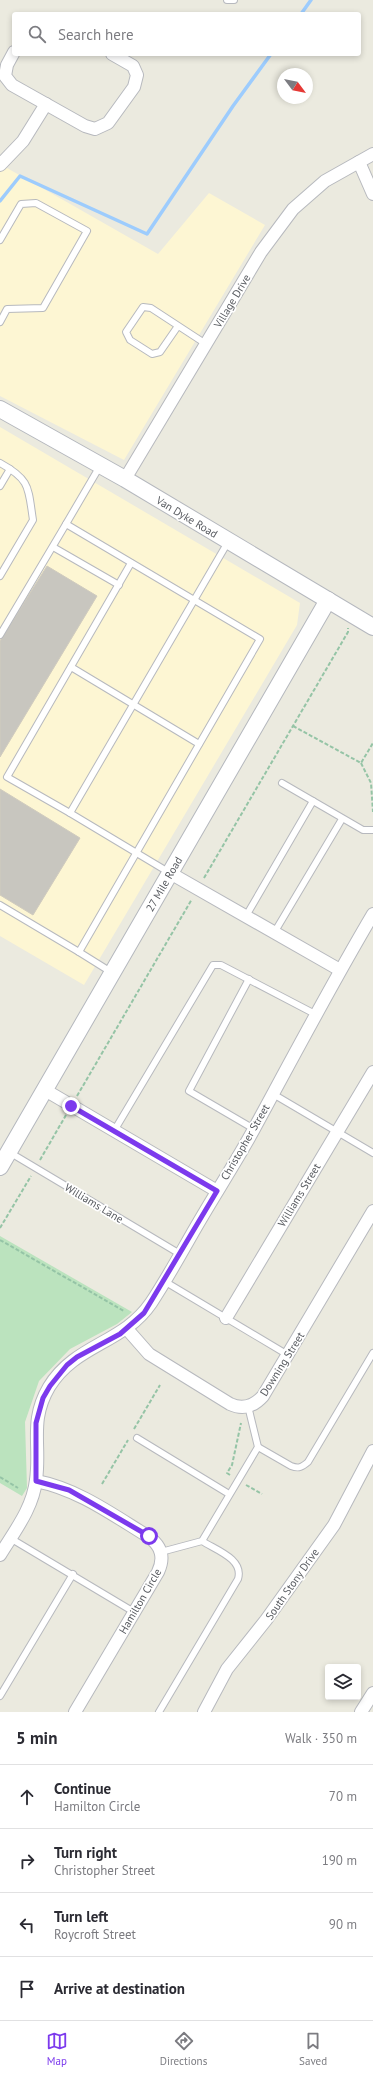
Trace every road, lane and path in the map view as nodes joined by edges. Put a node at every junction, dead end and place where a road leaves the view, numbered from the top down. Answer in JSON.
{"nodes":[{"id":1,"x":227,"y":0,"type":"edge"},
{"id":2,"x":234,"y":0,"type":"edge"},
{"id":3,"x":12,"y":56,"type":"edge"},
{"id":4,"x":116,"y":56,"type":"edge"},
{"id":5,"x":46,"y":104,"type":"junction"},
{"id":6,"x":373,"y":154,"type":"edge"},
{"id":7,"x":360,"y":162,"type":"junction"},
{"id":8,"x":0,"y":165,"type":"edge"},
{"id":9,"x":373,"y":194,"type":"edge"},
{"id":10,"x":0,"y":240,"type":"edge"},
{"id":11,"x":0,"y":322,"type":"edge"},
{"id":12,"x":178,"y":326,"type":"junction"},
{"id":13,"x":206,"y":344,"type":"junction"},
{"id":14,"x":0,"y":409,"type":"edge"},
{"id":15,"x":0,"y":463,"type":"edge"},
{"id":16,"x":100,"y":466,"type":"junction"},
{"id":17,"x":10,"y":469,"type":"junction"},
{"id":18,"x":125,"y":479,"type":"junction"},
{"id":19,"x":0,"y":486,"type":"edge"},
{"id":20,"x":66,"y":524,"type":"junction"},
{"id":21,"x":228,"y":542,"type":"junction"},
{"id":22,"x":53,"y":547,"type":"junction"},
{"id":23,"x":131,"y":563,"type":"junction"},
{"id":24,"x":0,"y":576,"type":"edge"},
{"id":25,"x":119,"y":585,"type":"junction"},
{"id":26,"x":328,"y":600,"type":"junction"},
{"id":27,"x":195,"y":601,"type":"junction"},
{"id":28,"x":345,"y":624,"type":"dead end"},
{"id":29,"x":373,"y":627,"type":"edge"},
{"id":30,"x":0,"y":635,"type":"edge"},
{"id":31,"x":71,"y":667,"type":"junction"},
{"id":32,"x":134,"y":705,"type":"junction"},
{"id":33,"x":294,"y":726,"type":"junction"},
{"id":34,"x":373,"y":743,"type":"edge"},
{"id":35,"x":199,"y":744,"type":"junction"},
{"id":36,"x":361,"y":763,"type":"junction"},
{"id":37,"x":282,"y":783,"type":"dead end"},
{"id":38,"x":313,"y":801,"type":"junction"},
{"id":39,"x":373,"y":812,"type":"edge"},
{"id":40,"x":70,"y":813,"type":"junction"},
{"id":41,"x":342,"y":819,"type":"junction"},
{"id":42,"x":373,"y":830,"type":"edge"},
{"id":43,"x":136,"y":853,"type":"junction"},
{"id":44,"x":170,"y":873,"type":"junction"},
{"id":45,"x":203,"y":880,"type":"dead end"},
{"id":46,"x":194,"y":896,"type":"dead end"},
{"id":47,"x":0,"y":905,"type":"edge"},
{"id":48,"x":373,"y":914,"type":"edge"},
{"id":49,"x":246,"y":916,"type":"junction"},
{"id":50,"x":274,"y":933,"type":"junction"},
{"id":51,"x":79,"y":952,"type":"junction"},
{"id":52,"x":340,"y":970,"type":"junction"},
{"id":53,"x":112,"y":973,"type":"junction"},
{"id":54,"x":249,"y":980,"type":"junction"},
{"id":55,"x":315,"y":1014,"type":"junction"},
{"id":56,"x":373,"y":1072,"type":"edge"},
{"id":57,"x":44,"y":1090,"type":"junction"},
{"id":58,"x":273,"y":1094,"type":"junction"},
{"id":59,"x":76,"y":1098,"type":"dead end"},
{"id":60,"x":254,"y":1129,"type":"junction"},
{"id":61,"x":114,"y":1131,"type":"junction"},
{"id":62,"x":337,"y":1132,"type":"junction"},
{"id":63,"x":4,"y":1149,"type":"edge"},
{"id":64,"x":373,"y":1153,"type":"edge"},
{"id":65,"x":0,"y":1167,"type":"edge"},
{"id":66,"x":217,"y":1191,"type":"junction"},
{"id":67,"x":373,"y":1211,"type":"edge"},
{"id":68,"x":0,"y":1240,"type":"edge"},
{"id":69,"x":180,"y":1254,"type":"junction"},
{"id":70,"x":164,"y":1281,"type":"junction"},
{"id":71,"x":124,"y":1311,"type":"dead end"},
{"id":72,"x":226,"y":1318,"type":"junction"},
{"id":73,"x":127,"y":1329,"type":"junction"},
{"id":74,"x":373,"y":1353,"type":"edge"},
{"id":75,"x":288,"y":1355,"type":"junction"},
{"id":76,"x":248,"y":1406,"type":"junction"},
{"id":77,"x":136,"y":1438,"type":"dead end"},
{"id":78,"x":258,"y":1447,"type":"junction"},
{"id":79,"x":373,"y":1451,"type":"edge"},
{"id":80,"x":0,"y":1478,"type":"edge"},
{"id":81,"x":36,"y":1481,"type":"junction"},
{"id":82,"x":18,"y":1488,"type":"dead end"},
{"id":83,"x":229,"y":1494,"type":"junction"},
{"id":84,"x":10,"y":1538,"type":"junction"},
{"id":85,"x":202,"y":1541,"type":"junction"},
{"id":86,"x":161,"y":1552,"type":"junction"},
{"id":87,"x":0,"y":1555,"type":"edge"},
{"id":88,"x":73,"y":1574,"type":"junction"},
{"id":89,"x":134,"y":1612,"type":"junction"},
{"id":90,"x":373,"y":1693,"type":"edge"},
{"id":91,"x":0,"y":1696,"type":"edge"},
{"id":92,"x":74,"y":1712,"type":"edge"},
{"id":93,"x":159,"y":1712,"type":"edge"},
{"id":94,"x":204,"y":1712,"type":"edge"},
{"id":95,"x":361,"y":1712,"type":"edge"}],
"edges":[{"from":1,"to":2,"type":"lane"},
{"from":3,"to":5,"type":"street"},
{"from":4,"to":5,"type":"street"},
{"from":5,"to":8,"type":"street"},
{"from":6,"to":7,"type":"street","name":"Village Drive"},
{"from":7,"to":9,"type":"street"},
{"from":7,"to":13,"type":"street","name":"Village Drive"},
{"from":10,"to":11,"type":"lane"},
{"from":12,"to":12,"type":"lane"},
{"from":12,"to":13,"type":"lane"},
{"from":13,"to":18,"type":"street","name":"Village Drive"},
{"from":14,"to":16,"type":"street","name":"Van Dyke Road"},
{"from":15,"to":17,"type":"lane"},
{"from":16,"to":18,"type":"street","name":"Van Dyke Road"},
{"from":16,"to":20,"type":"lane"},
{"from":17,"to":19,"type":"lane"},
{"from":17,"to":24,"type":"lane"},
{"from":18,"to":21,"type":"street","name":"Van Dyke Road"},
{"from":20,"to":22,"type":"lane"},
{"from":20,"to":23,"type":"lane"},
{"from":21,"to":26,"type":"street","name":"Van Dyke Road"},
{"from":21,"to":27,"type":"lane"},
{"from":22,"to":25,"type":"lane"},
{"from":22,"to":30,"type":"lane"},
{"from":23,"to":25,"type":"lane"},
{"from":23,"to":27,"type":"lane"},
{"from":25,"to":31,"type":"lane"},
{"from":26,"to":29,"type":"street","name":"Van Dyke Road"},
{"from":26,"to":44,"type":"street","name":"27 Mile Road"},
{"from":27,"to":32,"type":"lane"},
{"from":27,"to":35,"type":"lane"},
{"from":28,"to":33,"type":"path"},
{"from":31,"to":32,"type":"lane"},
{"from":31,"to":40,"type":"lane"},
{"from":32,"to":35,"type":"lane"},
{"from":32,"to":40,"type":"lane"},
{"from":33,"to":36,"type":"path"},
{"from":33,"to":45,"type":"path"},
{"from":34,"to":36,"type":"path"},
{"from":35,"to":43,"type":"lane"},
{"from":36,"to":39,"type":"path"},
{"from":37,"to":38,"type":"lane"},
{"from":38,"to":41,"type":"lane"},
{"from":38,"to":49,"type":"lane"},
{"from":40,"to":43,"type":"lane"},
{"from":41,"to":42,"type":"lane"},
{"from":41,"to":50,"type":"lane"},
{"from":43,"to":44,"type":"lane"},
{"from":43,"to":51,"type":"lane"},
{"from":44,"to":49,"type":"street"},
{"from":44,"to":53,"type":"street","name":"27 Mile Road"},
{"from":46,"to":59,"type":"path"},
{"from":47,"to":51,"type":"lane"},
{"from":48,"to":52,"type":"street","name":"Christopher Street"},
{"from":49,"to":50,"type":"street"},
{"from":50,"to":52,"type":"street"},
{"from":51,"to":53,"type":"lane"},
{"from":52,"to":55,"type":"street","name":"Christopher Street"},
{"from":53,"to":57,"type":"street","name":"27 Mile Road"},
{"from":54,"to":55,"type":"lane"},
{"from":54,"to":60,"type":"lane"},
{"from":54,"to":61,"type":"lane"},
{"from":55,"to":58,"type":"street","name":"Christopher Street"},
{"from":56,"to":62,"type":"street","name":"Williams Street"},
{"from":57,"to":61,"type":"street"},
{"from":57,"to":63,"type":"street","name":"27 Mile Road"},
{"from":58,"to":60,"type":"street","name":"Christopher Street"},
{"from":58,"to":62,"type":"lane"},
{"from":60,"to":66,"type":"street","name":"Christopher Street"},
{"from":61,"to":66,"type":"street"},
{"from":62,"to":64,"type":"lane"},
{"from":62,"to":72,"type":"street","name":"Williams Street"},
{"from":63,"to":65,"type":"street","name":"27 Mile Road"},
{"from":63,"to":69,"type":"lane","name":"Williams Lane"},
{"from":66,"to":69,"type":"street","name":"Christopher Street"},
{"from":67,"to":75,"type":"street","name":"Downing Street"},
{"from":68,"to":71,"type":"path"},
{"from":69,"to":70,"type":"street","name":"Christopher Street"},
{"from":70,"to":72,"type":"lane"},
{"from":70,"to":73,"type":"street","name":"Christopher Street"},
{"from":72,"to":75,"type":"lane"},
{"from":73,"to":76,"type":"street"},
{"from":73,"to":81,"type":"street","name":"Christopher Street"},
{"from":74,"to":78,"type":"lane"},
{"from":75,"to":76,"type":"street","name":"Downing Street"},
{"from":76,"to":78,"type":"lane"},
{"from":77,"to":83,"type":"lane"},
{"from":78,"to":83,"type":"lane"},
{"from":79,"to":94,"type":"street","name":"South Stony Drive"},
{"from":80,"to":82,"type":"path"},
{"from":81,"to":84,"type":"street","name":"Christopher Street"},
{"from":81,"to":86,"type":"street"},
{"from":83,"to":85,"type":"lane"},
{"from":84,"to":87,"type":"street","name":"Christopher Street"},
{"from":84,"to":88,"type":"lane"},
{"from":85,"to":86,"type":"lane"},
{"from":85,"to":93,"type":"lane"},
{"from":86,"to":89,"type":"street","name":"Hamilton Circle"},
{"from":88,"to":89,"type":"lane"},
{"from":88,"to":91,"type":"lane"},
{"from":89,"to":92,"type":"street","name":"Hamilton Circle"},
{"from":90,"to":95,"type":"street"}]}
